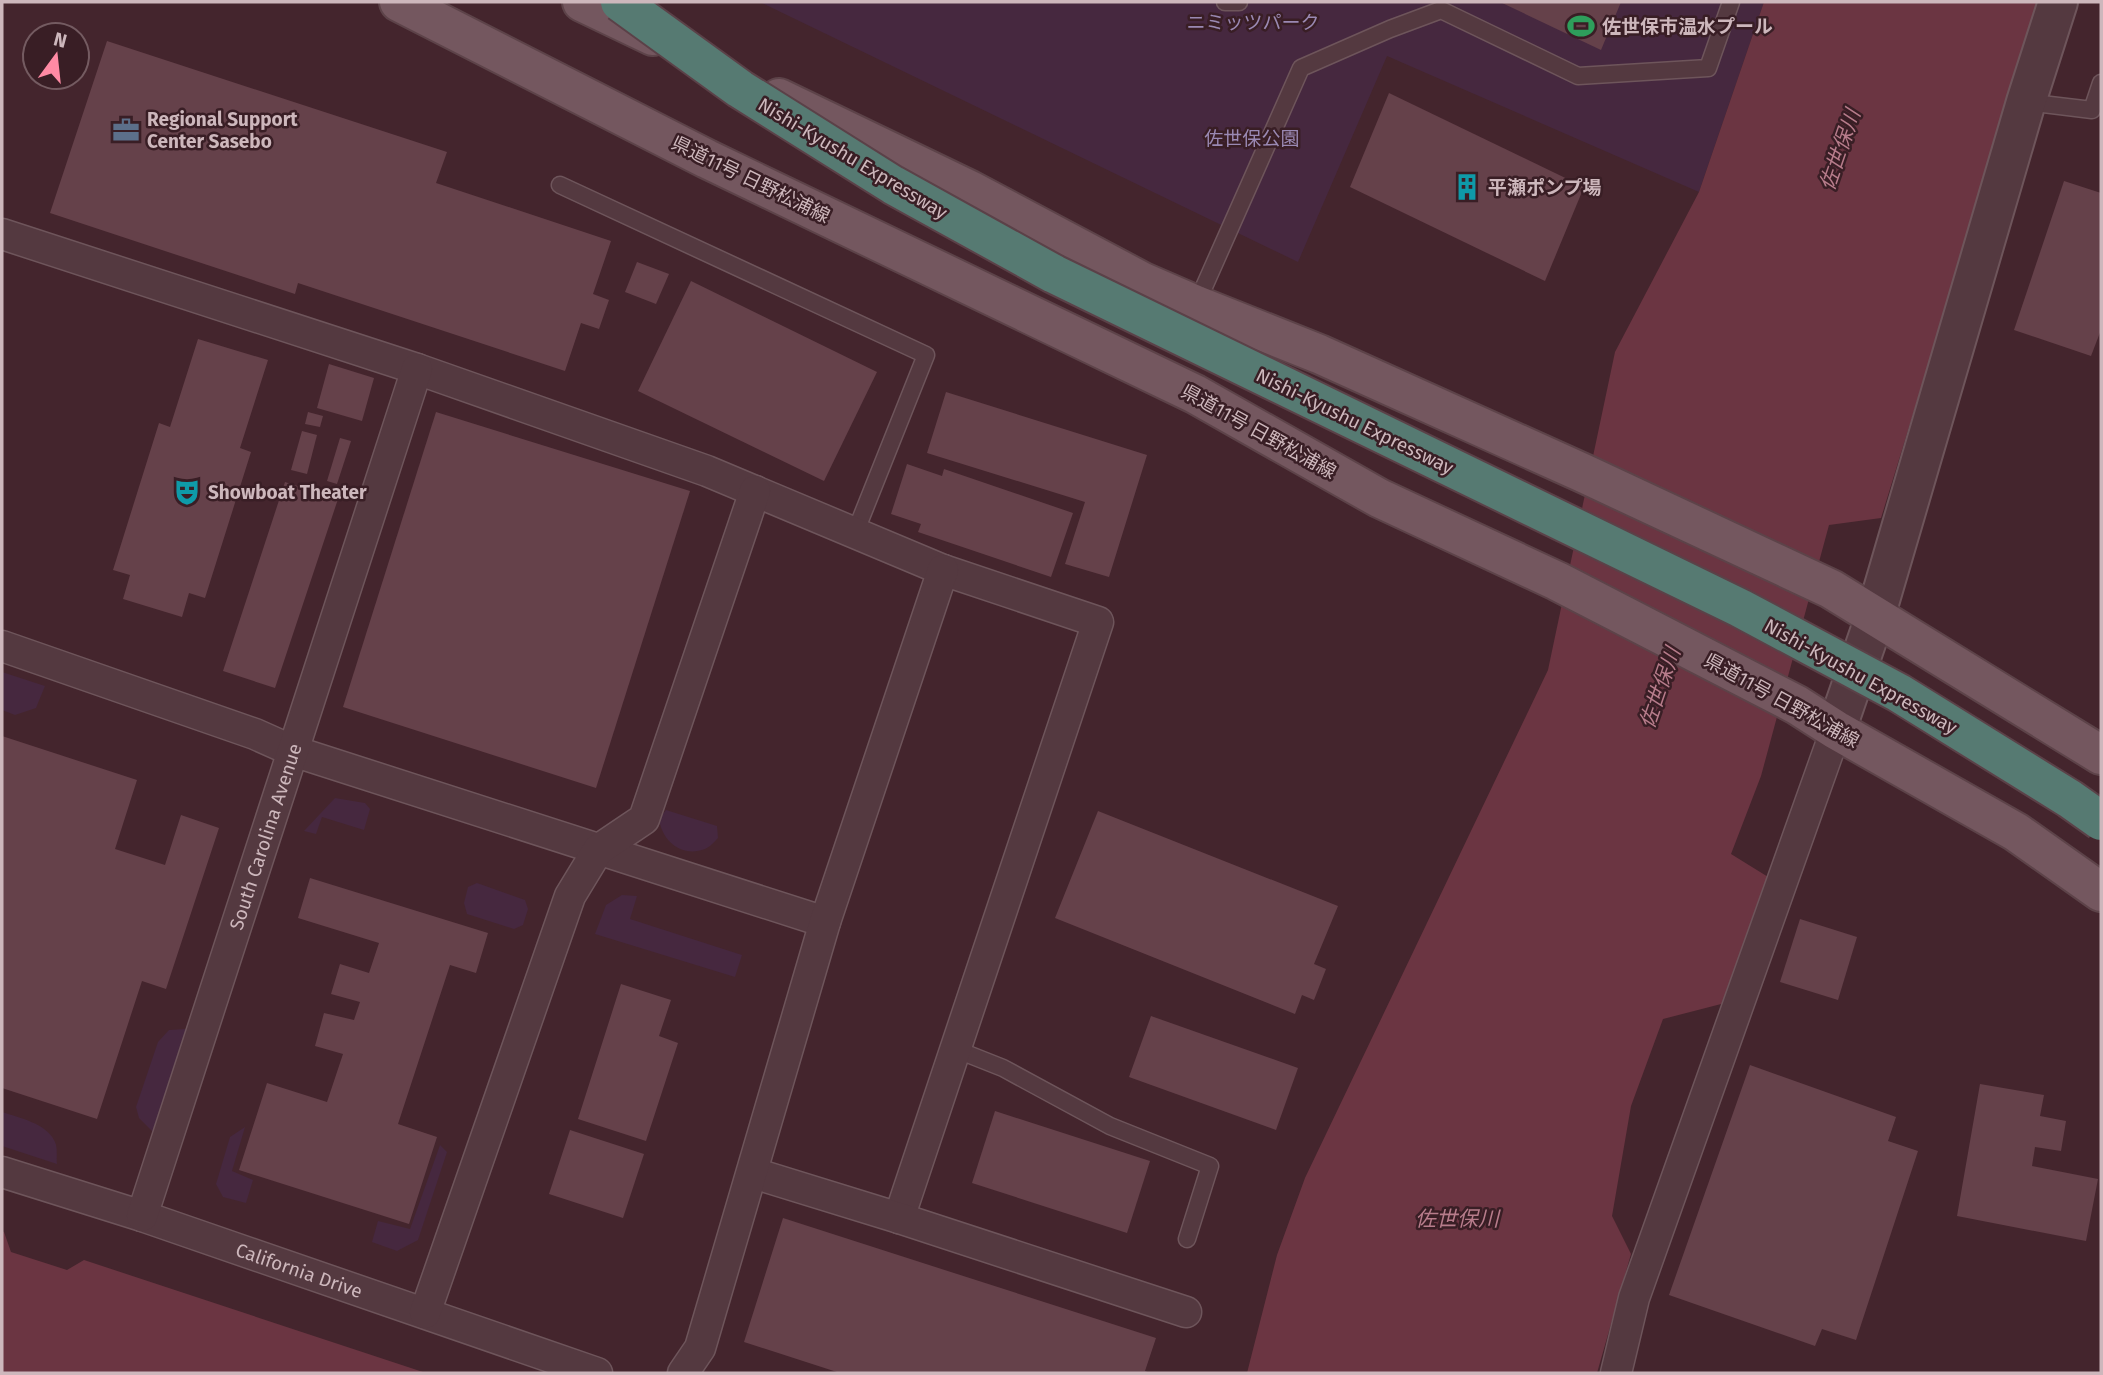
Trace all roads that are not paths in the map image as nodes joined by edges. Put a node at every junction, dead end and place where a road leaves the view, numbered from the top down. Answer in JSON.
{"nodes":[{"id":1,"x":399,"y":2,"type":"edge"},
{"id":2,"x":582,"y":2,"type":"edge"},
{"id":3,"x":620,"y":2,"type":"edge"},
{"id":4,"x":1224,"y":2,"type":"edge"},
{"id":5,"x":1239,"y":2,"type":"edge"},
{"id":6,"x":1731,"y":2,"type":"edge"},
{"id":7,"x":2058,"y":2,"type":"edge"},
{"id":8,"x":2101,"y":83,"type":"edge"},
{"id":9,"x":2026,"y":102,"type":"junction"},
{"id":10,"x":560,"y":185,"type":"dead end"},
{"id":11,"x":2,"y":234,"type":"edge"},
{"id":12,"x":1196,"y":305,"type":"junction"},
{"id":13,"x":418,"y":369,"type":"junction"},
{"id":14,"x":755,"y":491,"type":"junction"},
{"id":15,"x":855,"y":533,"type":"junction"},
{"id":16,"x":943,"y":570,"type":"junction"},
{"id":17,"x":1875,"y":617,"type":"junction"},
{"id":18,"x":2,"y":646,"type":"edge"},
{"id":19,"x":1836,"y":730,"type":"junction"},
{"id":20,"x":293,"y":751,"type":"junction"},
{"id":21,"x":2101,"y":755,"type":"edge"},
{"id":22,"x":2101,"y":821,"type":"edge"},
{"id":23,"x":598,"y":850,"type":"junction"},
{"id":24,"x":2101,"y":892,"type":"edge"},
{"id":25,"x":825,"y":922,"type":"junction"},
{"id":26,"x":955,"y":1049,"type":"junction"},
{"id":27,"x":2,"y":1172,"type":"edge"},
{"id":28,"x":752,"y":1173,"type":"junction"},
{"id":29,"x":142,"y":1216,"type":"junction"},
{"id":30,"x":899,"y":1218,"type":"junction"},
{"id":31,"x":1187,"y":1239,"type":"dead end"},
{"id":32,"x":1186,"y":1312,"type":"dead end"},
{"id":33,"x":425,"y":1313,"type":"junction"},
{"id":34,"x":597,"y":1373,"type":"edge"},
{"id":35,"x":683,"y":1373,"type":"edge"},
{"id":36,"x":1616,"y":1373,"type":"edge"}],
"edges":[{"from":1,"to":19,"type":"main road","name":"県道11号 日野松浦線"},
{"from":2,"to":12,"type":"main road"},
{"from":3,"to":22,"type":"highway","name":"Nishi-Kyushu Expressway","bridge":true},
{"from":4,"to":5,"type":"lane"},
{"from":6,"to":12,"type":"lane"},
{"from":7,"to":9,"type":"street"},
{"from":8,"to":9,"type":"lane"},
{"from":9,"to":17,"type":"street"},
{"from":10,"to":15,"type":"lane"},
{"from":11,"to":13,"type":"street"},
{"from":12,"to":17,"type":"main road"},
{"from":13,"to":14,"type":"street"},
{"from":13,"to":20,"type":"street"},
{"from":14,"to":15,"type":"street"},
{"from":14,"to":23,"type":"street"},
{"from":15,"to":16,"type":"street"},
{"from":16,"to":25,"type":"street"},
{"from":16,"to":26,"type":"street"},
{"from":17,"to":19,"type":"street"},
{"from":17,"to":21,"type":"main road"},
{"from":18,"to":20,"type":"street","name":"South Carolina Avenue"},
{"from":19,"to":24,"type":"main road","name":"県道11号 日野松浦線"},
{"from":19,"to":36,"type":"street"},
{"from":20,"to":23,"type":"street"},
{"from":20,"to":29,"type":"street","name":"South Carolina Avenue"},
{"from":23,"to":25,"type":"street"},
{"from":23,"to":33,"type":"street"},
{"from":25,"to":28,"type":"street"},
{"from":26,"to":30,"type":"street"},
{"from":26,"to":31,"type":"lane"},
{"from":27,"to":29,"type":"street","name":"California Drive"},
{"from":28,"to":30,"type":"street"},
{"from":28,"to":35,"type":"street"},
{"from":29,"to":33,"type":"street","name":"California Drive"},
{"from":30,"to":32,"type":"street"},
{"from":33,"to":34,"type":"street","name":"California Drive"}]}
